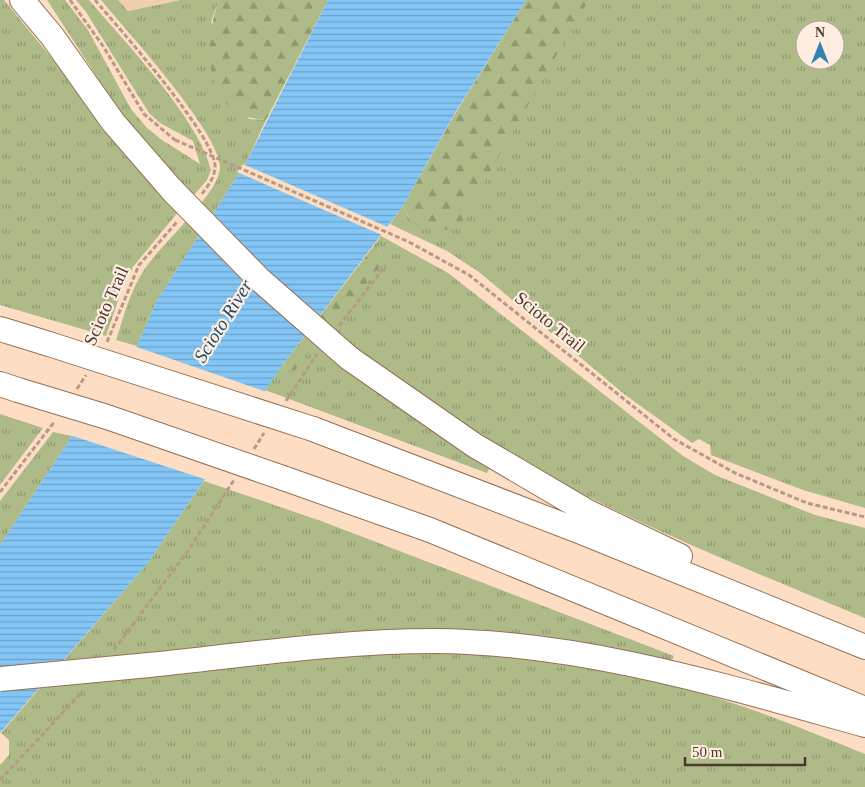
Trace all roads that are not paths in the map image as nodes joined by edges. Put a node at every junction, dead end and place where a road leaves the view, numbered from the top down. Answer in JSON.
{"nodes":[{"id":1,"x":22,"y":0,"type":"edge"},
{"id":2,"x":0,"y":330,"type":"edge"},
{"id":3,"x":9,"y":387,"type":"edge"},
{"id":4,"x":865,"y":645,"type":"edge"},
{"id":5,"x":0,"y":680,"type":"edge"},
{"id":6,"x":865,"y":709,"type":"edge"},
{"id":7,"x":865,"y":725,"type":"edge"}],
"edges":[{"from":1,"to":4,"type":"highway","bridge":true},
{"from":2,"to":4,"type":"highway","bridge":true},
{"from":3,"to":6,"type":"highway","bridge":true},
{"from":5,"to":7,"type":"highway","bridge":true}]}
